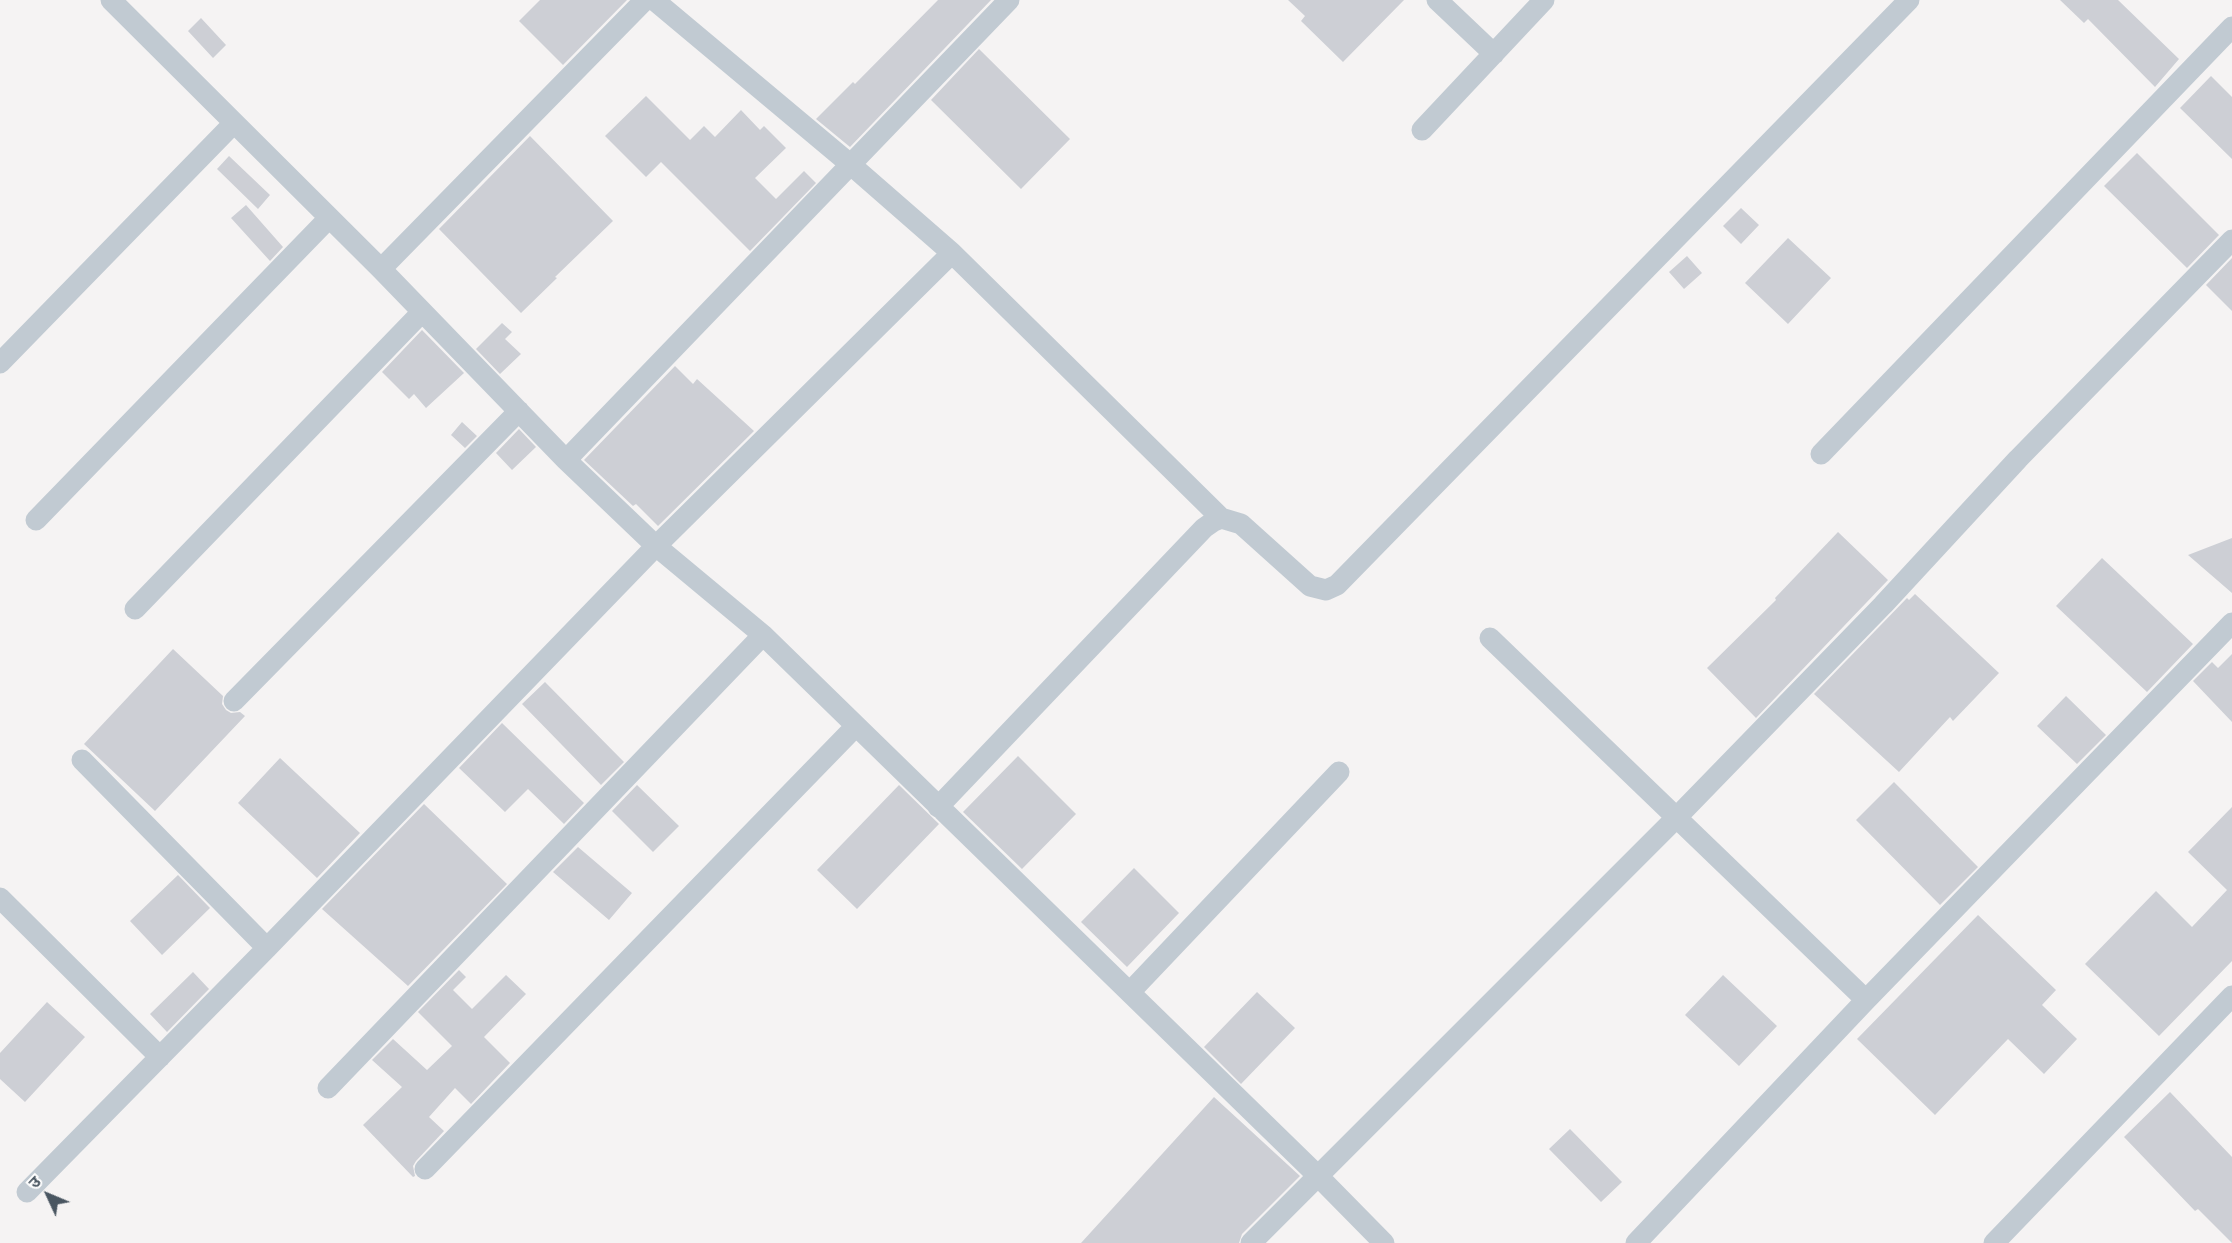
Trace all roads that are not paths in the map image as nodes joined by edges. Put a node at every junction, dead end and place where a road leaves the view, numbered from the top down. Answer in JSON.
{"nodes":[{"id":1,"x":111,"y":0,"type":"edge"},
{"id":2,"x":645,"y":0,"type":"edge"},
{"id":3,"x":654,"y":0,"type":"edge"},
{"id":4,"x":1009,"y":0,"type":"edge"},
{"id":5,"x":1437,"y":0,"type":"edge"},
{"id":6,"x":1544,"y":0,"type":"edge"},
{"id":7,"x":1909,"y":0,"type":"edge"},
{"id":8,"x":2232,"y":27,"type":"edge"},
{"id":9,"x":1494,"y":54,"type":"junction"},
{"id":10,"x":234,"y":123,"type":"junction"},
{"id":11,"x":1422,"y":130,"type":"dead end"},
{"id":12,"x":850,"y":164,"type":"junction"},
{"id":13,"x":329,"y":218,"type":"junction"},
{"id":14,"x":2232,"y":240,"type":"edge"},
{"id":15,"x":952,"y":253,"type":"junction"},
{"id":16,"x":381,"y":269,"type":"junction"},
{"id":17,"x":422,"y":312,"type":"junction"},
{"id":18,"x":0,"y":363,"type":"edge"},
{"id":19,"x":519,"y":411,"type":"junction"},
{"id":20,"x":1821,"y":454,"type":"dead end"},
{"id":21,"x":566,"y":460,"type":"junction"},
{"id":22,"x":1221,"y":518,"type":"junction"},
{"id":23,"x":36,"y":520,"type":"dead end"},
{"id":24,"x":656,"y":546,"type":"junction"},
{"id":25,"x":135,"y":609,"type":"dead end"},
{"id":26,"x":2232,"y":623,"type":"edge"},
{"id":27,"x":763,"y":635,"type":"junction"},
{"id":28,"x":1490,"y":638,"type":"dead end"},
{"id":29,"x":234,"y":701,"type":"dead end"},
{"id":30,"x":855,"y":727,"type":"junction"},
{"id":31,"x":82,"y":760,"type":"dead end"},
{"id":32,"x":1339,"y":772,"type":"dead end"},
{"id":33,"x":938,"y":807,"type":"junction"},
{"id":34,"x":1677,"y":817,"type":"junction"},
{"id":35,"x":0,"y":898,"type":"edge"},
{"id":36,"x":267,"y":948,"type":"junction"},
{"id":37,"x":1130,"y":992,"type":"junction"},
{"id":38,"x":2232,"y":996,"type":"edge"},
{"id":39,"x":1866,"y":1000,"type":"junction"},
{"id":40,"x":160,"y":1057,"type":"junction"},
{"id":41,"x":328,"y":1088,"type":"dead end"},
{"id":42,"x":425,"y":1169,"type":"dead end"},
{"id":43,"x":1317,"y":1175,"type":"junction"},
{"id":44,"x":27,"y":1192,"type":"dead end"},
{"id":45,"x":1251,"y":1243,"type":"edge"},
{"id":46,"x":1384,"y":1243,"type":"edge"},
{"id":47,"x":1636,"y":1243,"type":"edge"},
{"id":48,"x":1994,"y":1243,"type":"edge"}],
"edges":[{"from":1,"to":10,"type":"lane"},
{"from":2,"to":16,"type":"lane"},
{"from":3,"to":12,"type":"lane"},
{"from":4,"to":12,"type":"lane"},
{"from":5,"to":9,"type":"lane"},
{"from":6,"to":9,"type":"lane"},
{"from":7,"to":22,"type":"lane"},
{"from":8,"to":20,"type":"lane"},
{"from":9,"to":11,"type":"lane"},
{"from":10,"to":13,"type":"lane"},
{"from":10,"to":18,"type":"lane"},
{"from":12,"to":15,"type":"lane"},
{"from":12,"to":21,"type":"lane"},
{"from":13,"to":16,"type":"lane"},
{"from":13,"to":23,"type":"lane"},
{"from":14,"to":34,"type":"lane"},
{"from":15,"to":22,"type":"lane"},
{"from":15,"to":24,"type":"lane"},
{"from":16,"to":17,"type":"lane"},
{"from":17,"to":19,"type":"lane"},
{"from":17,"to":25,"type":"lane"},
{"from":19,"to":21,"type":"lane"},
{"from":19,"to":29,"type":"lane"},
{"from":21,"to":24,"type":"lane"},
{"from":22,"to":33,"type":"lane"},
{"from":24,"to":27,"type":"lane"},
{"from":24,"to":36,"type":"lane"},
{"from":26,"to":39,"type":"lane"},
{"from":27,"to":30,"type":"lane"},
{"from":27,"to":41,"type":"lane"},
{"from":28,"to":34,"type":"lane"},
{"from":30,"to":33,"type":"lane"},
{"from":30,"to":42,"type":"lane"},
{"from":31,"to":36,"type":"lane"},
{"from":32,"to":37,"type":"lane"},
{"from":33,"to":37,"type":"lane"},
{"from":34,"to":39,"type":"lane"},
{"from":34,"to":43,"type":"lane"},
{"from":35,"to":40,"type":"lane"},
{"from":36,"to":40,"type":"lane"},
{"from":37,"to":43,"type":"lane"},
{"from":38,"to":48,"type":"lane"},
{"from":39,"to":47,"type":"lane"},
{"from":40,"to":44,"type":"lane"},
{"from":43,"to":45,"type":"lane"},
{"from":43,"to":46,"type":"lane"}]}
